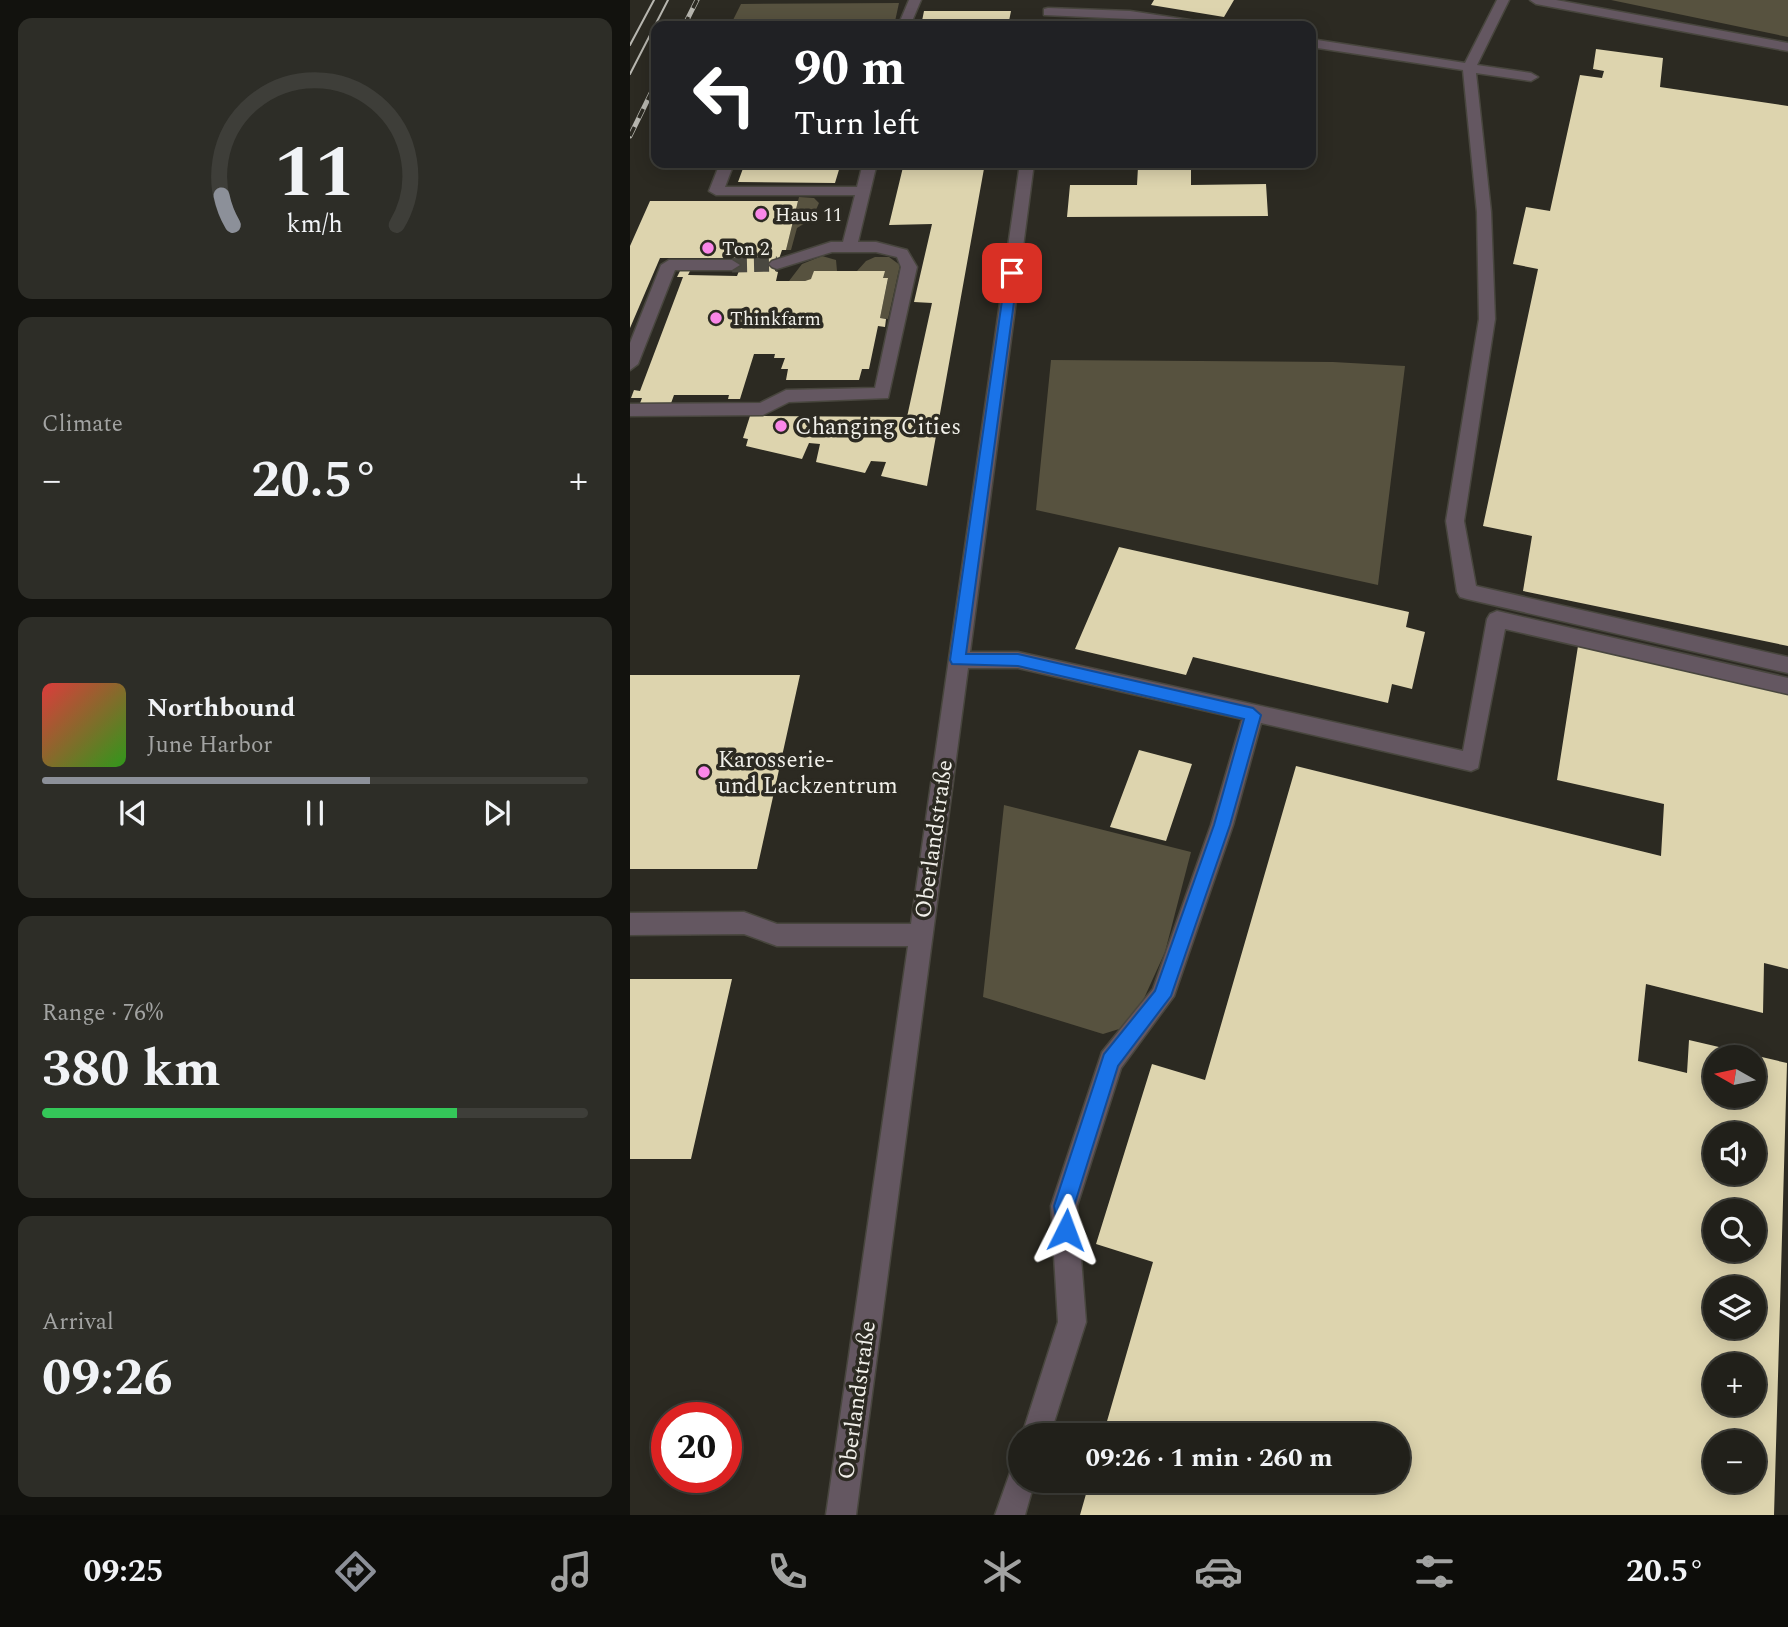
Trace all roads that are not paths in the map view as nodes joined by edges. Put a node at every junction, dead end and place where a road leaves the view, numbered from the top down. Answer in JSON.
{"nodes":[{"id":1,"x":915,"y":0,"type":"edge"},
{"id":2,"x":1503,"y":0,"type":"edge"},
{"id":3,"x":1536,"y":0,"type":"edge"},
{"id":4,"x":1049,"y":6,"type":"edge"},
{"id":5,"x":906,"y":21,"type":"edge"},
{"id":6,"x":1170,"y":21,"type":"edge"},
{"id":7,"x":1316,"y":44,"type":"edge"},
{"id":8,"x":1788,"y":47,"type":"edge"},
{"id":9,"x":1469,"y":67,"type":"junction"},
{"id":10,"x":1531,"y":77,"type":"dead end"},
{"id":11,"x":725,"y":168,"type":"edge"},
{"id":12,"x":869,"y":168,"type":"edge"},
{"id":13,"x":1026,"y":168,"type":"edge"},
{"id":14,"x":862,"y":191,"type":"junction"},
{"id":15,"x":849,"y":247,"type":"junction"},
{"id":16,"x":777,"y":264,"type":"tunnel mouth"},
{"id":17,"x":732,"y":265,"type":"tunnel mouth"},
{"id":18,"x":630,"y":364,"type":"edge"},
{"id":19,"x":630,"y":410,"type":"edge"},
{"id":20,"x":957,"y":660,"type":"junction"},
{"id":21,"x":1788,"y":665,"type":"edge"},
{"id":22,"x":1788,"y":686,"type":"edge"},
{"id":23,"x":1253,"y":715,"type":"junction"},
{"id":24,"x":630,"y":924,"type":"edge"},
{"id":25,"x":920,"y":934,"type":"junction"},
{"id":26,"x":1040,"y":1423,"type":"edge"},
{"id":27,"x":1017,"y":1493,"type":"edge"},
{"id":28,"x":841,"y":1515,"type":"edge"},
{"id":29,"x":1010,"y":1515,"type":"edge"}],
"edges":[{"from":1,"to":5,"type":"street"},
{"from":2,"to":9,"type":"street"},
{"from":3,"to":8,"type":"street"},
{"from":4,"to":6,"type":"street"},
{"from":7,"to":9,"type":"street"},
{"from":9,"to":10,"type":"street"},
{"from":9,"to":21,"type":"street"},
{"from":11,"to":14,"type":"street"},
{"from":12,"to":14,"type":"street"},
{"from":13,"to":20,"type":"street","name":"Oberlandstraße"},
{"from":14,"to":15,"type":"street"},
{"from":15,"to":16,"type":"street"},
{"from":15,"to":19,"type":"street"},
{"from":17,"to":18,"type":"street"},
{"from":20,"to":23,"type":"street"},
{"from":20,"to":25,"type":"street","name":"Oberlandstraße"},
{"from":22,"to":23,"type":"street"},
{"from":23,"to":26,"type":"street"},
{"from":24,"to":25,"type":"street"},
{"from":25,"to":28,"type":"street","name":"Oberlandstraße"},
{"from":27,"to":29,"type":"street"}]}
